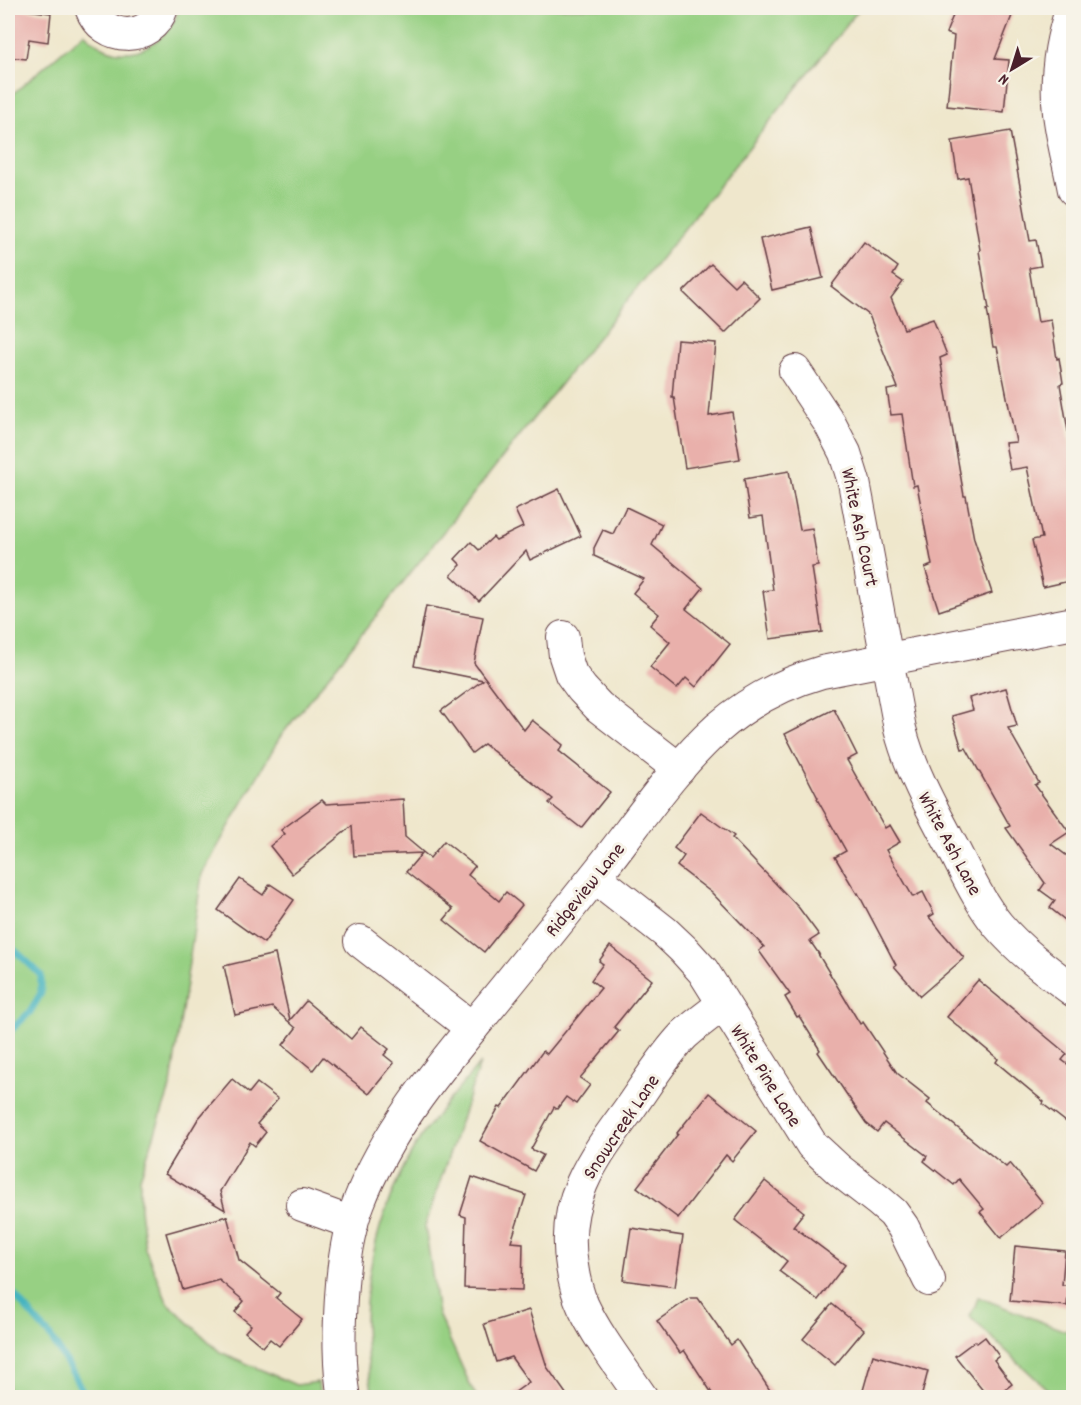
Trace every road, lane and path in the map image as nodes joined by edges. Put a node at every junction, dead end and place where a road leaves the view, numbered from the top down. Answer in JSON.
{"nodes":[{"id":1,"x":91,"y":8,"type":"edge"},
{"id":2,"x":162,"y":8,"type":"edge"},
{"id":3,"x":1072,"y":8,"type":"edge"},
{"id":4,"x":1069,"y":143,"type":"edge"},
{"id":5,"x":1074,"y":190,"type":"edge"},
{"id":6,"x":795,"y":371,"type":"dead end"},
{"id":7,"x":1074,"y":623,"type":"edge"},
{"id":8,"x":563,"y":638,"type":"dead end"},
{"id":9,"x":888,"y":660,"type":"junction"},
{"id":10,"x":679,"y":769,"type":"junction"},
{"id":11,"x":595,"y":877,"type":"junction"},
{"id":12,"x":360,"y":941,"type":"dead end"},
{"id":13,"x":1074,"y":991,"type":"edge"},
{"id":14,"x":723,"y":1004,"type":"junction"},
{"id":15,"x":472,"y":1028,"type":"junction"},
{"id":16,"x":302,"y":1205,"type":"dead end"},
{"id":17,"x":352,"y":1223,"type":"junction"},
{"id":18,"x":929,"y":1280,"type":"dead end"},
{"id":19,"x":344,"y":1398,"type":"edge"},
{"id":20,"x":642,"y":1398,"type":"edge"}],
"edges":[{"from":1,"to":2,"type":"street"},
{"from":3,"to":4,"type":"street"},
{"from":4,"to":5,"type":"street"},
{"from":6,"to":9,"type":"street","name":"White Ash Court"},
{"from":7,"to":9,"type":"street","name":"Ridgeview Lane"},
{"from":8,"to":10,"type":"street"},
{"from":9,"to":10,"type":"street","name":"Ridgeview Lane"},
{"from":9,"to":13,"type":"street","name":"White Ash Lane"},
{"from":10,"to":11,"type":"street","name":"Ridgeview Lane"},
{"from":11,"to":14,"type":"street","name":"White Pine Lane"},
{"from":11,"to":15,"type":"street","name":"Ridgeview Lane"},
{"from":12,"to":15,"type":"street"},
{"from":14,"to":18,"type":"street","name":"White Pine Lane"},
{"from":14,"to":20,"type":"street","name":"Snowcreek Lane"},
{"from":15,"to":17,"type":"street","name":"Ridgeview Lane"},
{"from":16,"to":17,"type":"street"},
{"from":17,"to":19,"type":"street","name":"Ridgeview Lane"}]}
